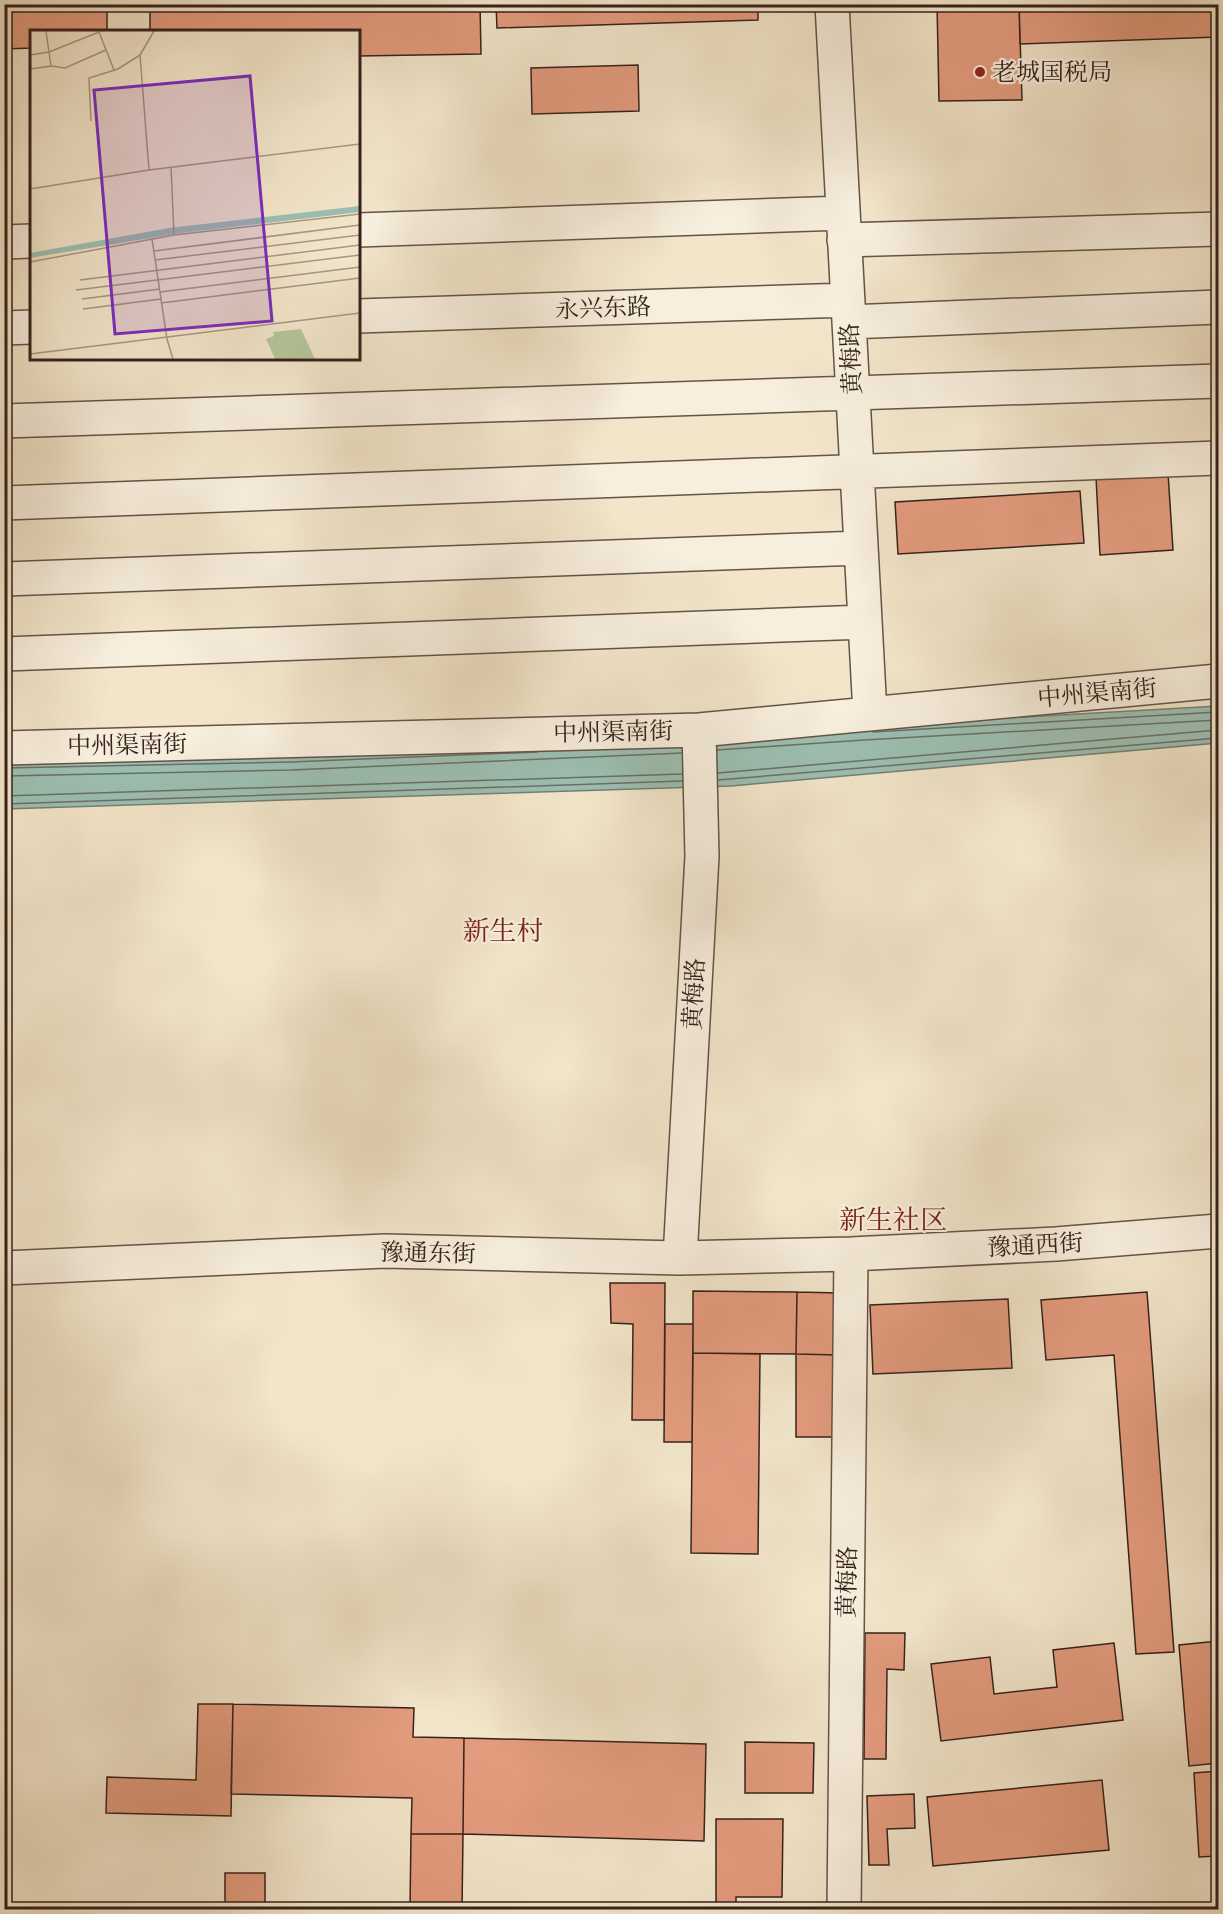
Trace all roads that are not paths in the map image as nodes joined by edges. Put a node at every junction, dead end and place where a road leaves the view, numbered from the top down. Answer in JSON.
{"nodes":[{"id":1,"x":832,"y":4,"type":"edge"},
{"id":2,"x":844,"y":226,"type":"junction"},
{"id":3,"x":1218,"y":228,"type":"edge"},
{"id":4,"x":360,"y":230,"type":"edge"},
{"id":5,"x":30,"y":241,"type":"edge"},
{"id":6,"x":4,"y":242,"type":"edge"},
{"id":7,"x":1218,"y":307,"type":"edge"},
{"id":8,"x":848,"y":311,"type":"junction"},
{"id":9,"x":360,"y":316,"type":"edge"},
{"id":10,"x":30,"y":327,"type":"edge"},
{"id":11,"x":4,"y":328,"type":"edge"},
{"id":12,"x":1218,"y":381,"type":"edge"},
{"id":13,"x":853,"y":393,"type":"junction"},
{"id":14,"x":4,"y":421,"type":"edge"},
{"id":15,"x":1218,"y":458,"type":"edge"},
{"id":16,"x":857,"y":471,"type":"junction"},
{"id":17,"x":4,"y":503,"type":"edge"},
{"id":18,"x":861,"y":548,"type":"junction"},
{"id":19,"x":4,"y":579,"type":"edge"},
{"id":20,"x":865,"y":622,"type":"junction"},
{"id":21,"x":4,"y":654,"type":"edge"},
{"id":22,"x":1218,"y":681,"type":"edge"},
{"id":23,"x":870,"y":714,"type":"junction"},
{"id":24,"x":699,"y":730,"type":"junction"},
{"id":25,"x":4,"y":748,"type":"edge"},
{"id":26,"x":1218,"y":1231,"type":"edge"},
{"id":27,"x":851,"y":1254,"type":"junction"},
{"id":28,"x":680,"y":1258,"type":"junction"},
{"id":29,"x":4,"y":1268,"type":"edge"},
{"id":30,"x":843,"y":1910,"type":"edge"}],
"edges":[{"from":1,"to":2,"type":"street","name":"黄梅路"},
{"from":2,"to":3,"type":"street"},
{"from":2,"to":4,"type":"street"},
{"from":2,"to":8,"type":"street","name":"黄梅路"},
{"from":5,"to":6,"type":"street"},
{"from":7,"to":8,"type":"street","name":"永兴东路"},
{"from":8,"to":9,"type":"street","name":"永兴东路"},
{"from":8,"to":13,"type":"street","name":"黄梅路"},
{"from":10,"to":11,"type":"street"},
{"from":12,"to":13,"type":"street"},
{"from":13,"to":14,"type":"street"},
{"from":13,"to":16,"type":"street","name":"黄梅路"},
{"from":15,"to":16,"type":"street"},
{"from":16,"to":17,"type":"street"},
{"from":16,"to":18,"type":"street","name":"黄梅路"},
{"from":18,"to":19,"type":"street"},
{"from":18,"to":20,"type":"street","name":"黄梅路"},
{"from":20,"to":21,"type":"street"},
{"from":20,"to":23,"type":"street","name":"黄梅路"},
{"from":22,"to":23,"type":"street","name":"中州渠南街"},
{"from":23,"to":24,"type":"street","name":"中州渠南街"},
{"from":24,"to":25,"type":"street","name":"中州渠南街"},
{"from":24,"to":28,"type":"street","name":"黄梅路"},
{"from":26,"to":27,"type":"street","name":"豫通西街"},
{"from":27,"to":28,"type":"street","name":"豫通东街"},
{"from":27,"to":30,"type":"street","name":"黄梅路"},
{"from":28,"to":29,"type":"street","name":"豫通东街"}]}
